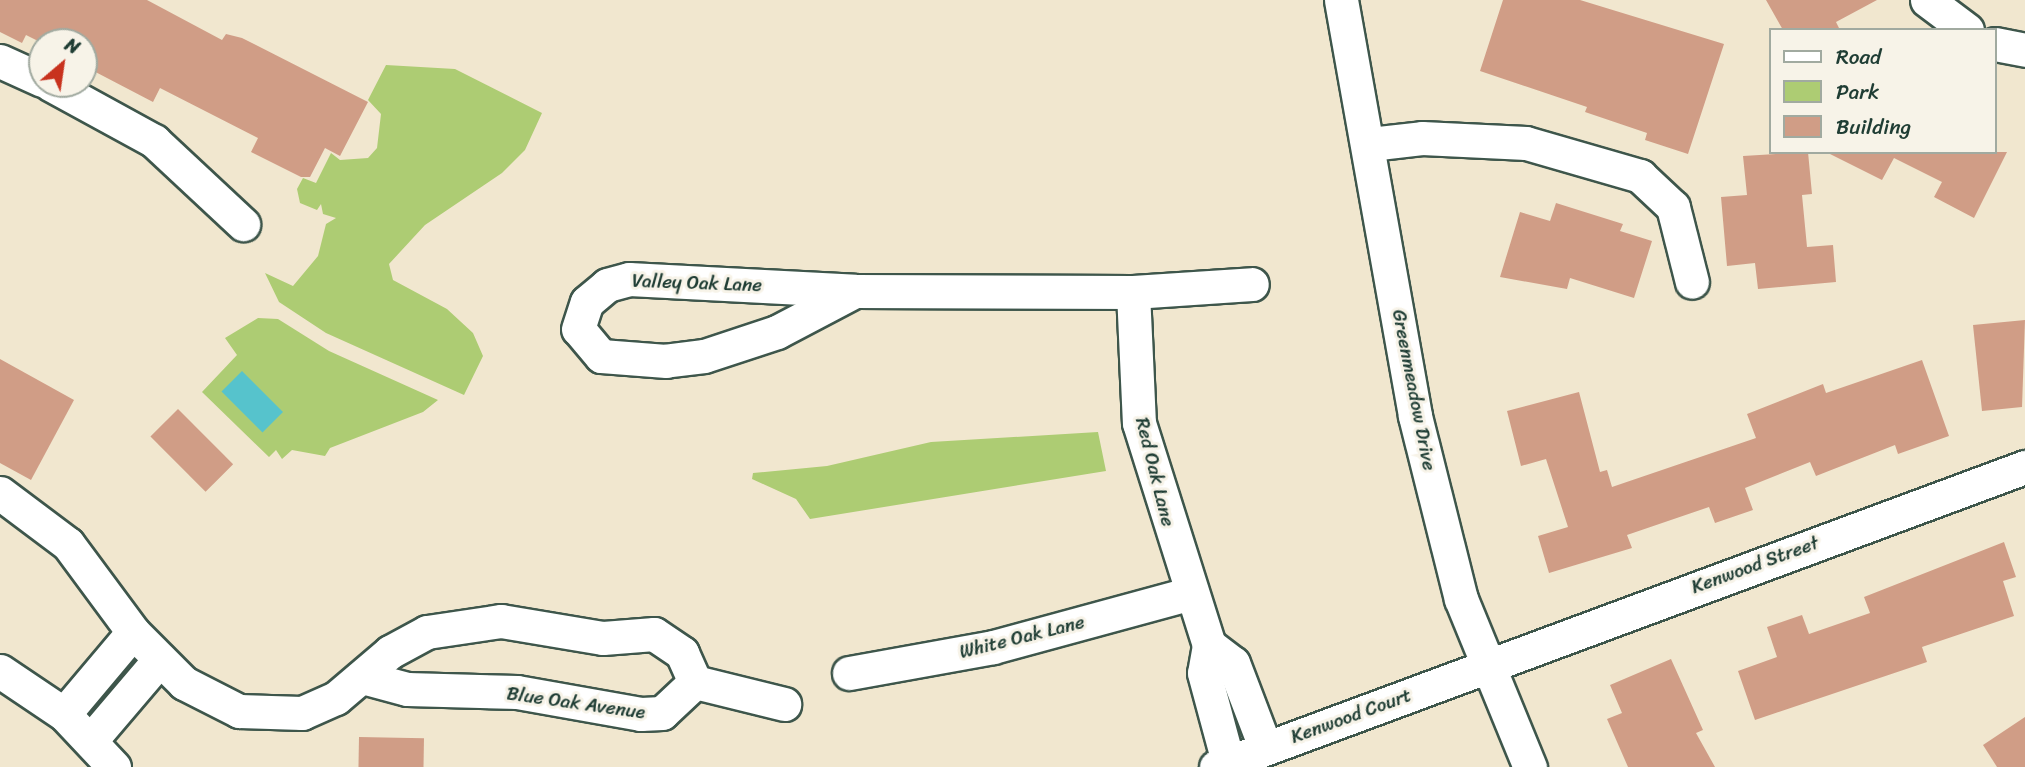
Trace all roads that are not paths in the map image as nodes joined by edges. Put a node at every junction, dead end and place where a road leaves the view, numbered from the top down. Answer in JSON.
{"nodes":[{"id":1,"x":1342,"y":0,"type":"edge"},
{"id":2,"x":1927,"y":0,"type":"edge"},
{"id":3,"x":1964,"y":28,"type":"edge"},
{"id":4,"x":1997,"y":44,"type":"edge"},
{"id":5,"x":2025,"y":50,"type":"edge"},
{"id":6,"x":0,"y":61,"type":"edge"},
{"id":7,"x":28,"y":74,"type":"edge"},
{"id":8,"x":76,"y":98,"type":"edge"},
{"id":9,"x":1370,"y":144,"type":"junction"},
{"id":10,"x":243,"y":224,"type":"dead end"},
{"id":11,"x":1692,"y":282,"type":"dead end"},
{"id":12,"x":1252,"y":284,"type":"dead end"},
{"id":13,"x":855,"y":291,"type":"junction"},
{"id":14,"x":1133,"y":292,"type":"junction"},
{"id":15,"x":2025,"y":467,"type":"edge"},
{"id":16,"x":0,"y":493,"type":"edge"},
{"id":17,"x":1192,"y":593,"type":"junction"},
{"id":18,"x":132,"y":632,"type":"junction"},
{"id":19,"x":1209,"y":645,"type":"junction"},
{"id":20,"x":160,"y":659,"type":"junction"},
{"id":21,"x":1485,"y":664,"type":"junction"},
{"id":22,"x":0,"y":671,"type":"edge"},
{"id":23,"x":849,"y":673,"type":"dead end"},
{"id":24,"x":362,"y":677,"type":"junction"},
{"id":25,"x":695,"y":682,"type":"junction"},
{"id":26,"x":784,"y":704,"type":"dead end"},
{"id":27,"x":64,"y":714,"type":"junction"},
{"id":28,"x":90,"y":740,"type":"junction"},
{"id":29,"x":1265,"y":747,"type":"junction"},
{"id":30,"x":1222,"y":764,"type":"edge"},
{"id":31,"x":114,"y":767,"type":"edge"},
{"id":32,"x":1530,"y":767,"type":"edge"}],
"edges":[{"from":1,"to":9,"type":"street","name":"Greenmeadow Drive"},
{"from":2,"to":3,"type":"street"},
{"from":4,"to":5,"type":"street"},
{"from":6,"to":7,"type":"street"},
{"from":8,"to":10,"type":"street"},
{"from":9,"to":11,"type":"street"},
{"from":9,"to":21,"type":"street","name":"Greenmeadow Drive"},
{"from":12,"to":14,"type":"street","name":"Valley Oak Lane"},
{"from":13,"to":13,"type":"street","name":"Valley Oak Lane"},
{"from":13,"to":14,"type":"street","name":"Valley Oak Lane"},
{"from":14,"to":17,"type":"street","name":"Red Oak Lane"},
{"from":15,"to":21,"type":"street","name":"Kenwood Street"},
{"from":16,"to":18,"type":"street"},
{"from":17,"to":19,"type":"street","name":"Red Oak Lane"},
{"from":17,"to":23,"type":"street","name":"White Oak Lane"},
{"from":18,"to":20,"type":"street"},
{"from":18,"to":27,"type":"street"},
{"from":19,"to":29,"type":"street"},
{"from":19,"to":30,"type":"street","name":"Red Oak Lane"},
{"from":20,"to":24,"type":"street"},
{"from":20,"to":28,"type":"street"},
{"from":21,"to":29,"type":"street","name":"Kenwood Court"},
{"from":21,"to":32,"type":"street","name":"Greenmeadow Drive"},
{"from":22,"to":27,"type":"street"},
{"from":24,"to":25,"type":"street","name":"Blue Oak Avenue"},
{"from":24,"to":25,"type":"street"},
{"from":25,"to":26,"type":"street"},
{"from":27,"to":28,"type":"street"},
{"from":28,"to":31,"type":"street"},
{"from":29,"to":30,"type":"street","name":"Kenwood Court"}]}
